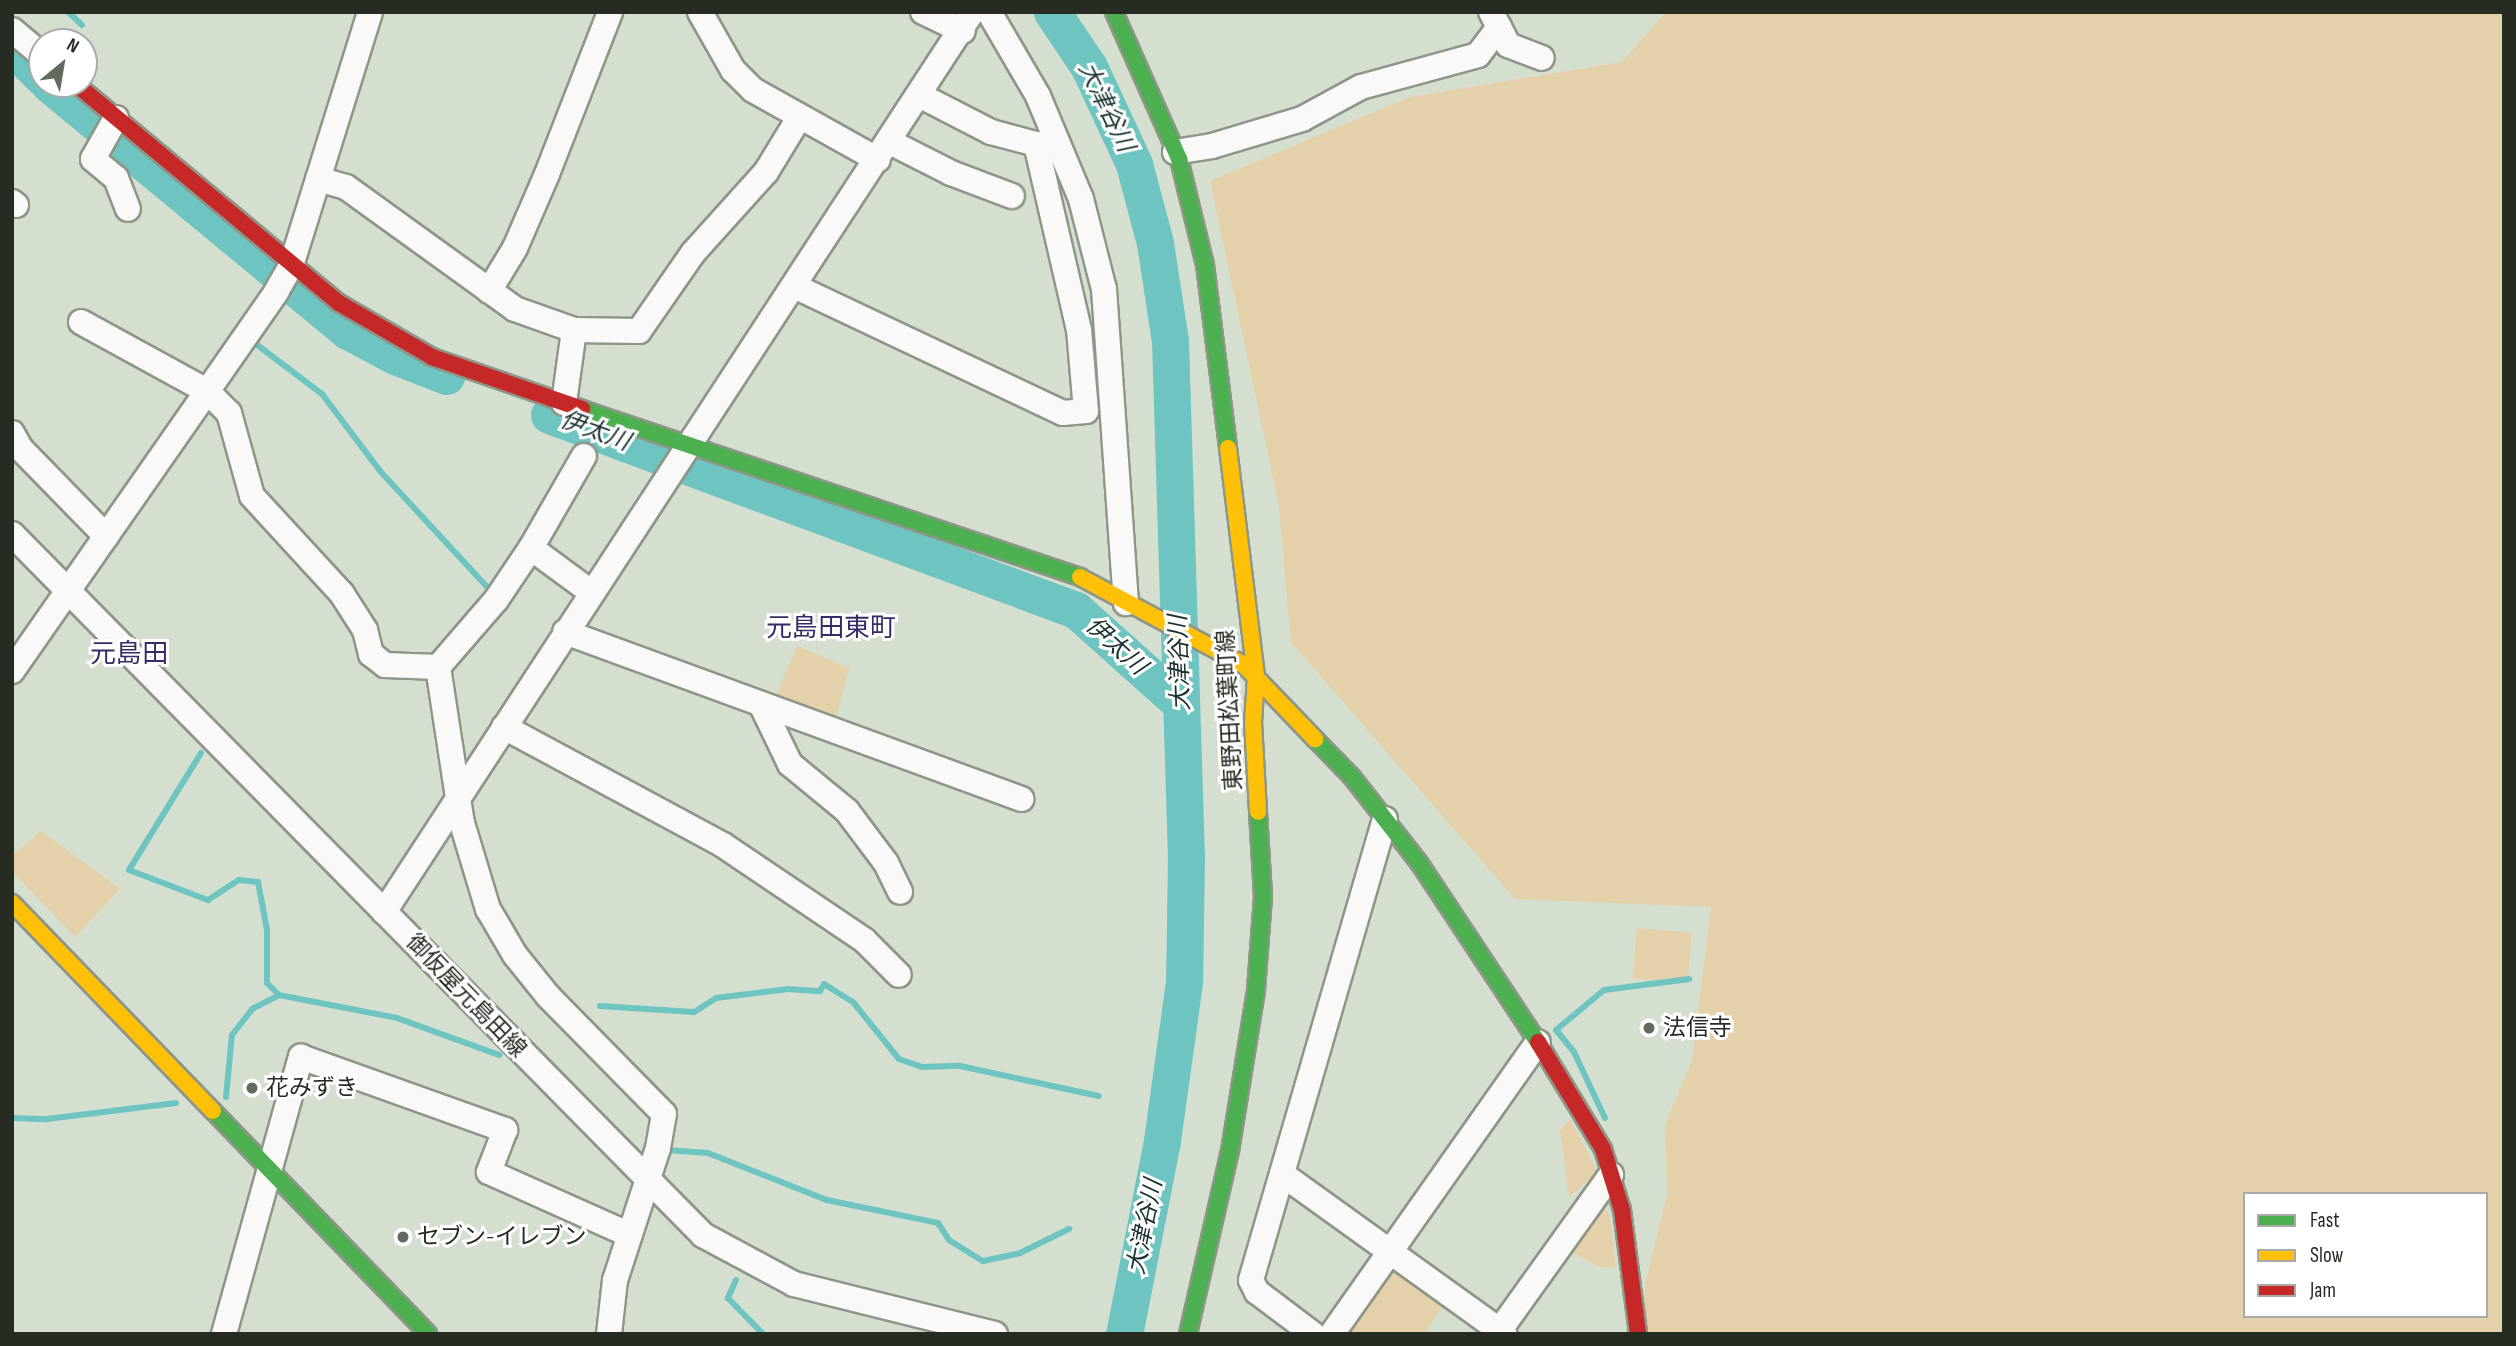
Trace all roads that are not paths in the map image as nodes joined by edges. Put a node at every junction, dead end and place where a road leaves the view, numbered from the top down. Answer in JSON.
{"nodes":[{"id":1,"x":370,"y":12,"type":"edge"},
{"id":2,"x":610,"y":12,"type":"edge"},
{"id":3,"x":700,"y":12,"type":"edge"},
{"id":4,"x":923,"y":12,"type":"edge"},
{"id":5,"x":989,"y":12,"type":"edge"},
{"id":6,"x":1114,"y":12,"type":"edge"},
{"id":7,"x":1495,"y":20,"type":"edge"},
{"id":8,"x":967,"y":22,"type":"edge"},
{"id":9,"x":12,"y":30,"type":"edge"},
{"id":10,"x":28,"y":43,"type":"edge"},
{"id":11,"x":1542,"y":58,"type":"dead end"},
{"id":12,"x":921,"y":96,"type":"junction"},
{"id":13,"x":92,"y":98,"type":"edge"},
{"id":14,"x":116,"y":118,"type":"junction"},
{"id":15,"x":799,"y":118,"type":"junction"},
{"id":16,"x":884,"y":151,"type":"junction"},
{"id":17,"x":1175,"y":152,"type":"junction"},
{"id":18,"x":318,"y":179,"type":"junction"},
{"id":19,"x":1012,"y":196,"type":"dead end"},
{"id":20,"x":128,"y":209,"type":"dead end"},
{"id":21,"x":292,"y":262,"type":"junction"},
{"id":22,"x":794,"y":286,"type":"junction"},
{"id":23,"x":489,"y":291,"type":"junction"},
{"id":24,"x":80,"y":322,"type":"dead end"},
{"id":25,"x":574,"y":330,"type":"junction"},
{"id":26,"x":207,"y":391,"type":"junction"},
{"id":27,"x":564,"y":403,"type":"junction"},
{"id":28,"x":12,"y":433,"type":"edge"},
{"id":29,"x":687,"y":448,"type":"junction"},
{"id":30,"x":584,"y":456,"type":"dead end"},
{"id":31,"x":12,"y":534,"type":"edge"},
{"id":32,"x":106,"y":537,"type":"junction"},
{"id":33,"x":531,"y":548,"type":"junction"},
{"id":34,"x":68,"y":591,"type":"junction"},
{"id":35,"x":591,"y":592,"type":"junction"},
{"id":36,"x":1129,"y":605,"type":"junction"},
{"id":37,"x":565,"y":632,"type":"junction"},
{"id":38,"x":438,"y":667,"type":"junction"},
{"id":39,"x":12,"y":671,"type":"edge"},
{"id":40,"x":1256,"y":677,"type":"junction"},
{"id":41,"x":761,"y":704,"type":"junction"},
{"id":42,"x":504,"y":727,"type":"junction"},
{"id":43,"x":459,"y":797,"type":"junction"},
{"id":44,"x":1021,"y":799,"type":"dead end"},
{"id":45,"x":1385,"y":819,"type":"junction"},
{"id":46,"x":901,"y":892,"type":"dead end"},
{"id":47,"x":12,"y":903,"type":"edge"},
{"id":48,"x":384,"y":912,"type":"junction"},
{"id":49,"x":899,"y":975,"type":"dead end"},
{"id":50,"x":1538,"y":1042,"type":"junction"},
{"id":51,"x":269,"y":1170,"type":"junction"},
{"id":52,"x":1282,"y":1174,"type":"junction"},
{"id":53,"x":1611,"y":1175,"type":"junction"},
{"id":54,"x":645,"y":1188,"type":"junction"},
{"id":55,"x":629,"y":1235,"type":"junction"},
{"id":56,"x":1390,"y":1251,"type":"junction"},
{"id":57,"x":1501,"y":1333,"type":"edge"},
{"id":58,"x":224,"y":1334,"type":"edge"},
{"id":59,"x":428,"y":1334,"type":"edge"},
{"id":60,"x":609,"y":1334,"type":"edge"},
{"id":61,"x":995,"y":1334,"type":"edge"},
{"id":62,"x":1188,"y":1334,"type":"edge"},
{"id":63,"x":1313,"y":1334,"type":"edge"},
{"id":64,"x":1332,"y":1334,"type":"edge"},
{"id":65,"x":1638,"y":1334,"type":"edge"}],
"edges":[{"from":1,"to":18,"type":"street"},
{"from":2,"to":23,"type":"street"},
{"from":3,"to":15,"type":"street"},
{"from":4,"to":8,"type":"street"},
{"from":5,"to":36,"type":"street"},
{"from":6,"to":17,"type":"street","name":"東野田松葉町線"},
{"from":7,"to":11,"type":"street"},
{"from":7,"to":17,"type":"street"},
{"from":8,"to":12,"type":"street"},
{"from":9,"to":10,"type":"street"},
{"from":12,"to":16,"type":"street"},
{"from":12,"to":22,"type":"street"},
{"from":13,"to":14,"type":"street"},
{"from":14,"to":20,"type":"street"},
{"from":14,"to":21,"type":"street"},
{"from":15,"to":16,"type":"street"},
{"from":15,"to":25,"type":"street"},
{"from":16,"to":19,"type":"street"},
{"from":16,"to":22,"type":"street"},
{"from":17,"to":40,"type":"street","name":"東野田松葉町線"},
{"from":18,"to":21,"type":"street"},
{"from":18,"to":23,"type":"street"},
{"from":21,"to":26,"type":"street"},
{"from":21,"to":27,"type":"street"},
{"from":22,"to":29,"type":"street"},
{"from":23,"to":25,"type":"street"},
{"from":24,"to":26,"type":"street"},
{"from":25,"to":27,"type":"street"},
{"from":26,"to":32,"type":"street"},
{"from":26,"to":38,"type":"street"},
{"from":27,"to":29,"type":"street"},
{"from":28,"to":32,"type":"street"},
{"from":29,"to":35,"type":"street"},
{"from":29,"to":36,"type":"street"},
{"from":30,"to":33,"type":"street"},
{"from":31,"to":34,"type":"street","name":"御仮屋元島田線"},
{"from":32,"to":34,"type":"street"},
{"from":33,"to":35,"type":"street"},
{"from":33,"to":38,"type":"street"},
{"from":34,"to":39,"type":"street"},
{"from":34,"to":48,"type":"street","name":"御仮屋元島田線"},
{"from":35,"to":37,"type":"street"},
{"from":36,"to":40,"type":"street"},
{"from":37,"to":41,"type":"street"},
{"from":37,"to":42,"type":"street"},
{"from":38,"to":43,"type":"street"},
{"from":40,"to":45,"type":"street"},
{"from":40,"to":62,"type":"street","name":"東野田松葉町線"},
{"from":41,"to":44,"type":"street"},
{"from":41,"to":46,"type":"street"},
{"from":42,"to":43,"type":"street"},
{"from":42,"to":49,"type":"street"},
{"from":43,"to":48,"type":"street"},
{"from":43,"to":54,"type":"street"},
{"from":45,"to":50,"type":"street"},
{"from":45,"to":52,"type":"street"},
{"from":47,"to":51,"type":"street"},
{"from":48,"to":54,"type":"street","name":"御仮屋元島田線"},
{"from":50,"to":53,"type":"street"},
{"from":50,"to":56,"type":"street"},
{"from":51,"to":55,"type":"street"},
{"from":51,"to":58,"type":"street"},
{"from":51,"to":59,"type":"street"},
{"from":52,"to":56,"type":"street"},
{"from":52,"to":63,"type":"street"},
{"from":53,"to":57,"type":"street"},
{"from":53,"to":65,"type":"street"},
{"from":54,"to":55,"type":"street"},
{"from":54,"to":61,"type":"street","name":"御仮屋元島田線"},
{"from":55,"to":60,"type":"street"},
{"from":56,"to":57,"type":"street"},
{"from":56,"to":64,"type":"street"}]}
